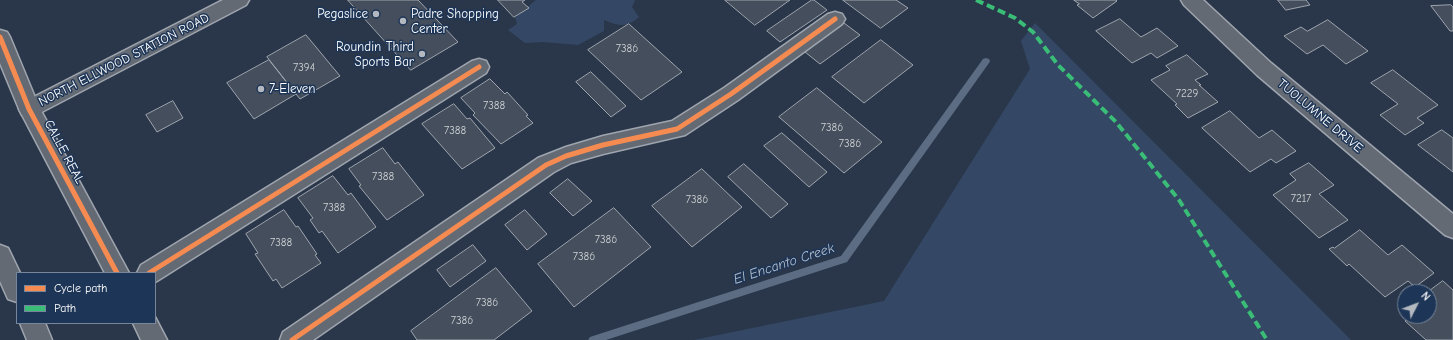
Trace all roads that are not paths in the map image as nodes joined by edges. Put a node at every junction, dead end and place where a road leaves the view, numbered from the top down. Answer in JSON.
{"nodes":[{"id":1,"x":240,"y":0,"type":"edge"},
{"id":2,"x":1191,"y":0,"type":"edge"},
{"id":3,"x":835,"y":19,"type":"dead end"},
{"id":4,"x":0,"y":37,"type":"edge"},
{"id":5,"x":479,"y":66,"type":"dead end"},
{"id":6,"x":30,"y":109,"type":"junction"},
{"id":7,"x":1453,"y":228,"type":"edge"},
{"id":8,"x":0,"y":256,"type":"edge"},
{"id":9,"x":116,"y":272,"type":"edge"},
{"id":10,"x":151,"y":272,"type":"edge"},
{"id":11,"x":16,"y":289,"type":"edge"},
{"id":12,"x":32,"y":324,"type":"edge"},
{"id":13,"x":146,"y":324,"type":"edge"},
{"id":14,"x":40,"y":340,"type":"edge"},
{"id":15,"x":155,"y":340,"type":"edge"},
{"id":16,"x":292,"y":340,"type":"edge"}],
"edges":[{"from":1,"to":6,"type":"main road","name":"NORTH ELLWOOD STATION ROAD"},
{"from":2,"to":7,"type":"main road","name":"TUOLUMNE DRIVE"},
{"from":3,"to":16,"type":"main road"},
{"from":4,"to":6,"type":"main road","name":"CALLE REAL"},
{"from":5,"to":10,"type":"main road"},
{"from":6,"to":9,"type":"main road","name":"CALLE REAL"},
{"from":8,"to":11,"type":"main road"},
{"from":12,"to":14,"type":"main road"},
{"from":13,"to":15,"type":"main road"}]}
